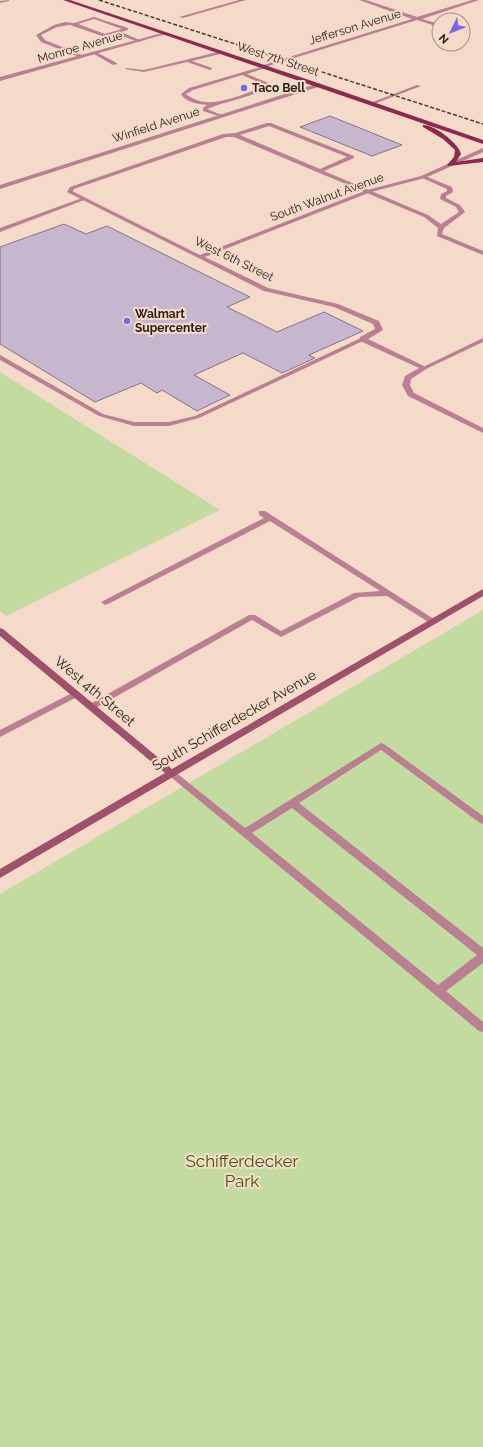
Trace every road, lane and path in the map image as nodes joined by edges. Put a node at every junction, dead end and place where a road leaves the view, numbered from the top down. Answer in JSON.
{"nodes":[{"id":1,"x":7,"y":0,"type":"edge"},
{"id":2,"x":65,"y":0,"type":"edge"},
{"id":3,"x":244,"y":0,"type":"edge"},
{"id":4,"x":361,"y":0,"type":"edge"},
{"id":5,"x":477,"y":0,"type":"edge"},
{"id":6,"x":0,"y":2,"type":"edge"},
{"id":7,"x":107,"y":14,"type":"junction"},
{"id":8,"x":181,"y":17,"type":"dead end"},
{"id":9,"x":94,"y":18,"type":"junction"},
{"id":10,"x":416,"y":19,"type":"junction"},
{"id":11,"x":85,"y":21,"type":"junction"},
{"id":12,"x":74,"y":24,"type":"junction"},
{"id":13,"x":94,"y":24,"type":"dead end"},
{"id":14,"x":431,"y":24,"type":"edge"},
{"id":15,"x":139,"y":25,"type":"junction"},
{"id":16,"x":126,"y":29,"type":"junction"},
{"id":17,"x":111,"y":30,"type":"dead end"},
{"id":18,"x":117,"y":32,"type":"junction"},
{"id":19,"x":164,"y":34,"type":"junction"},
{"id":20,"x":140,"y":40,"type":"junction"},
{"id":21,"x":222,"y":52,"type":"junction"},
{"id":22,"x":96,"y":53,"type":"junction"},
{"id":23,"x":82,"y":57,"type":"junction"},
{"id":24,"x":189,"y":61,"type":"junction"},
{"id":25,"x":115,"y":64,"type":"dead end"},
{"id":26,"x":264,"y":66,"type":"junction"},
{"id":27,"x":126,"y":69,"type":"dead end"},
{"id":28,"x":210,"y":69,"type":"dead end"},
{"id":29,"x":243,"y":74,"type":"junction"},
{"id":30,"x":0,"y":80,"type":"edge"},
{"id":31,"x":319,"y":84,"type":"junction"},
{"id":32,"x":419,"y":86,"type":"dead end"},
{"id":33,"x":217,"y":103,"type":"junction"},
{"id":34,"x":372,"y":103,"type":"junction"},
{"id":35,"x":220,"y":116,"type":"junction"},
{"id":36,"x":410,"y":116,"type":"junction"},
{"id":37,"x":235,"y":135,"type":"junction"},
{"id":38,"x":483,"y":142,"type":"edge"},
{"id":39,"x":483,"y":150,"type":"edge"},
{"id":40,"x":483,"y":160,"type":"edge"},
{"id":41,"x":450,"y":165,"type":"junction"},
{"id":42,"x":320,"y":171,"type":"junction"},
{"id":43,"x":423,"y":177,"type":"junction"},
{"id":44,"x":0,"y":186,"type":"edge"},
{"id":45,"x":369,"y":191,"type":"junction"},
{"id":46,"x":70,"y":192,"type":"joint"},
{"id":47,"x":84,"y":199,"type":"junction"},
{"id":48,"x":442,"y":227,"type":"junction"},
{"id":49,"x":0,"y":230,"type":"edge"},
{"id":50,"x":483,"y":253,"type":"edge"},
{"id":51,"x":200,"y":257,"type":"junction"},
{"id":52,"x":363,"y":339,"type":"junction"},
{"id":53,"x":483,"y":340,"type":"edge"},
{"id":54,"x":0,"y":357,"type":"edge"},
{"id":55,"x":424,"y":368,"type":"junction"},
{"id":56,"x":483,"y":431,"type":"edge"},
{"id":57,"x":262,"y":513,"type":"dead end"},
{"id":58,"x":270,"y":518,"type":"junction"},
{"id":59,"x":483,"y":592,"type":"edge"},
{"id":60,"x":388,"y":593,"type":"junction"},
{"id":61,"x":105,"y":602,"type":"dead end"},
{"id":62,"x":433,"y":621,"type":"junction"},
{"id":63,"x":0,"y":631,"type":"edge"},
{"id":64,"x":76,"y":694,"type":"junction"},
{"id":65,"x":91,"y":706,"type":"junction"},
{"id":66,"x":0,"y":734,"type":"edge"},
{"id":67,"x":171,"y":773,"type":"junction"},
{"id":68,"x":292,"y":803,"type":"junction"},
{"id":69,"x":483,"y":821,"type":"edge"},
{"id":70,"x":245,"y":833,"type":"junction"},
{"id":71,"x":0,"y":874,"type":"edge"},
{"id":72,"x":483,"y":956,"type":"edge"},
{"id":73,"x":438,"y":992,"type":"junction"},
{"id":74,"x":483,"y":1028,"type":"edge"}],
"edges":[{"from":1,"to":6,"type":"street"},
{"from":2,"to":7,"type":"main road","name":"West 7th Street"},
{"from":3,"to":8,"type":"street"},
{"from":4,"to":10,"type":"street"},
{"from":5,"to":10,"type":"street","name":"Jefferson Avenue"},
{"from":7,"to":9,"type":"lane"},
{"from":7,"to":15,"type":"main road","name":"West 7th Street"},
{"from":9,"to":11,"type":"lane"},
{"from":9,"to":16,"type":"lane"},
{"from":10,"to":14,"type":"street"},
{"from":10,"to":26,"type":"street","name":"Jefferson Avenue"},
{"from":11,"to":12,"type":"lane"},
{"from":11,"to":13,"type":"lane"},
{"from":12,"to":18,"type":"lane"},
{"from":12,"to":23,"type":"lane"},
{"from":15,"to":16,"type":"lane"},
{"from":15,"to":19,"type":"main road","name":"West 7th Street"},
{"from":16,"to":18,"type":"lane"},
{"from":17,"to":18,"type":"lane"},
{"from":18,"to":20,"type":"lane"},
{"from":19,"to":20,"type":"street","name":"Monroe Avenue"},
{"from":19,"to":21,"type":"main road","name":"West 7th Street"},
{"from":20,"to":22,"type":"street","name":"Monroe Avenue"},
{"from":21,"to":24,"type":"lane"},
{"from":21,"to":26,"type":"main road","name":"West 7th Street"},
{"from":22,"to":23,"type":"street","name":"Monroe Avenue"},
{"from":22,"to":25,"type":"lane"},
{"from":23,"to":30,"type":"street","name":"Monroe Avenue"},
{"from":24,"to":27,"type":"lane"},
{"from":24,"to":28,"type":"lane"},
{"from":26,"to":29,"type":"lane"},
{"from":26,"to":31,"type":"main road","name":"West 7th Street"},
{"from":29,"to":33,"type":"lane"},
{"from":29,"to":33,"type":"lane"},
{"from":31,"to":34,"type":"main road","name":"West 7th Street"},
{"from":31,"to":35,"type":"street","name":"Winfield Avenue"},
{"from":32,"to":34,"type":"lane"},
{"from":33,"to":35,"type":"lane"},
{"from":34,"to":36,"type":"main road","name":"West 7th Street"},
{"from":35,"to":44,"type":"street","name":"Winfield Avenue"},
{"from":36,"to":38,"type":"main road","name":"West 7th Street"},
{"from":36,"to":41,"type":"main road"},
{"from":37,"to":42,"type":"lane"},
{"from":37,"to":42,"type":"lane"},
{"from":37,"to":46,"type":"lane"},
{"from":39,"to":41,"type":"street","name":"South Walnut Avenue"},
{"from":40,"to":41,"type":"main road"},
{"from":41,"to":43,"type":"street","name":"South Walnut Avenue"},
{"from":42,"to":45,"type":"lane"},
{"from":43,"to":45,"type":"street","name":"South Walnut Avenue"},
{"from":43,"to":48,"type":"lane"},
{"from":45,"to":48,"type":"lane"},
{"from":45,"to":51,"type":"street","name":"South Walnut Avenue"},
{"from":46,"to":47,"type":"street","name":"West 6th Street"},
{"from":47,"to":49,"type":"lane"},
{"from":47,"to":51,"type":"street","name":"West 6th Street"},
{"from":48,"to":50,"type":"lane"},
{"from":51,"to":52,"type":"street","name":"West 6th Street"},
{"from":52,"to":54,"type":"lane"},
{"from":52,"to":55,"type":"street"},
{"from":53,"to":55,"type":"lane"},
{"from":55,"to":56,"type":"street"},
{"from":57,"to":58,"type":"lane"},
{"from":58,"to":60,"type":"lane"},
{"from":58,"to":61,"type":"lane"},
{"from":59,"to":62,"type":"main road","name":"South Schifferdecker Avenue"},
{"from":60,"to":62,"type":"lane"},
{"from":60,"to":65,"type":"lane"},
{"from":62,"to":67,"type":"main road","name":"South Schifferdecker Avenue"},
{"from":63,"to":64,"type":"main road","name":"West 4th Street"},
{"from":64,"to":65,"type":"main road","name":"West 4th Street"},
{"from":64,"to":66,"type":"lane"},
{"from":65,"to":67,"type":"main road","name":"West 4th Street"},
{"from":67,"to":70,"type":"lane"},
{"from":67,"to":71,"type":"main road","name":"South Schifferdecker Avenue"},
{"from":68,"to":69,"type":"lane"},
{"from":68,"to":70,"type":"lane"},
{"from":68,"to":72,"type":"lane"},
{"from":70,"to":73,"type":"lane"},
{"from":72,"to":73,"type":"lane"},
{"from":73,"to":74,"type":"lane"}]}
